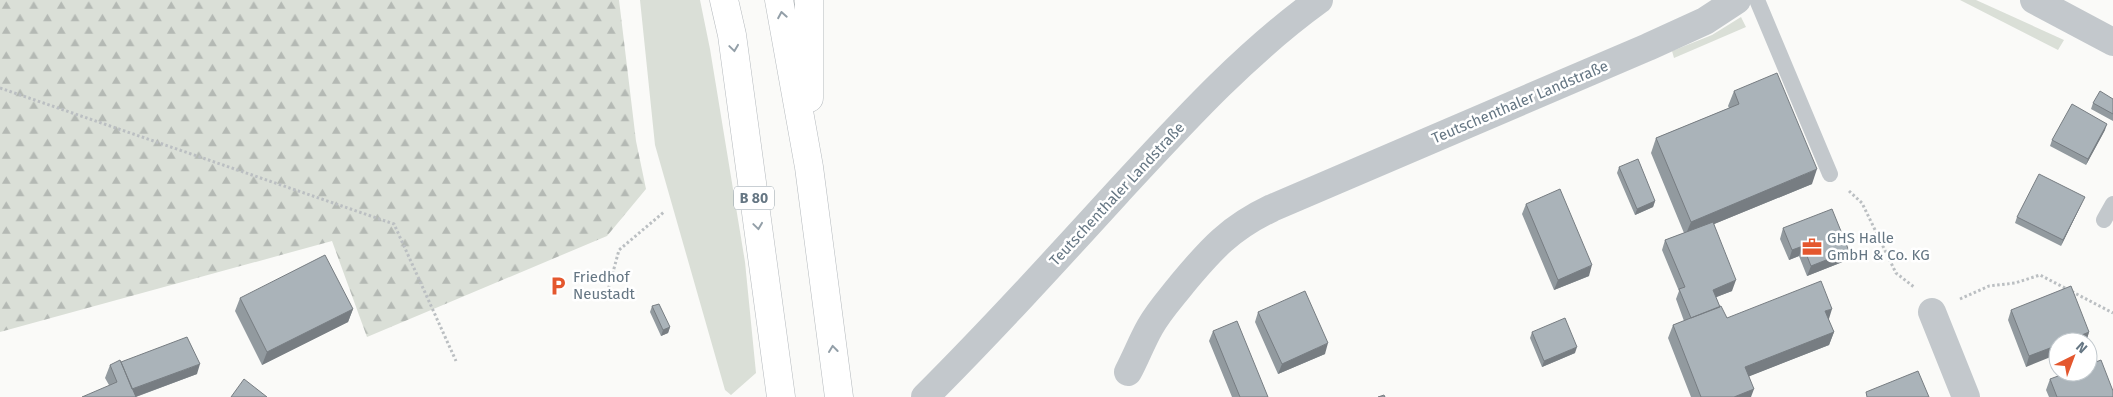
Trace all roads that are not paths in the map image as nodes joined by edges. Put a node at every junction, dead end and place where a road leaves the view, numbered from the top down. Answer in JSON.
{"nodes":[{"id":1,"x":724,"y":0,"type":"edge"},
{"id":2,"x":779,"y":0,"type":"edge"},
{"id":3,"x":809,"y":0,"type":"edge"},
{"id":4,"x":1319,"y":0,"type":"edge"},
{"id":5,"x":1737,"y":0,"type":"edge"},
{"id":6,"x":1757,"y":0,"type":"edge"},
{"id":7,"x":2034,"y":0,"type":"edge"},
{"id":8,"x":2113,"y":42,"type":"edge"},
{"id":9,"x":809,"y":167,"type":"junction"},
{"id":10,"x":1830,"y":174,"type":"road end"},
{"id":11,"x":2113,"y":204,"type":"edge"},
{"id":12,"x":2104,"y":220,"type":"dead end"},
{"id":13,"x":1932,"y":312,"type":"road end"},
{"id":14,"x":1128,"y":372,"type":"dead end"},
{"id":15,"x":781,"y":397,"type":"edge"},
{"id":16,"x":839,"y":397,"type":"edge"},
{"id":17,"x":925,"y":397,"type":"edge"},
{"id":18,"x":1966,"y":397,"type":"edge"}],
"edges":[{"from":1,"to":15,"type":"highway","number":"B 80","one_way":true},
{"from":9,"to":2,"type":"highway","one_way":true},
{"from":3,"to":9,"type":"highway"},
{"from":4,"to":17,"type":"street","name":"Teutschenthaler Landstraße"},
{"from":5,"to":14,"type":"street","name":"Teutschenthaler Landstraße"},
{"from":6,"to":10,"type":"lane"},
{"from":7,"to":8,"type":"street"},
{"from":16,"to":9,"type":"highway","one_way":true},
{"from":11,"to":12,"type":"lane"},
{"from":13,"to":18,"type":"street"}]}
